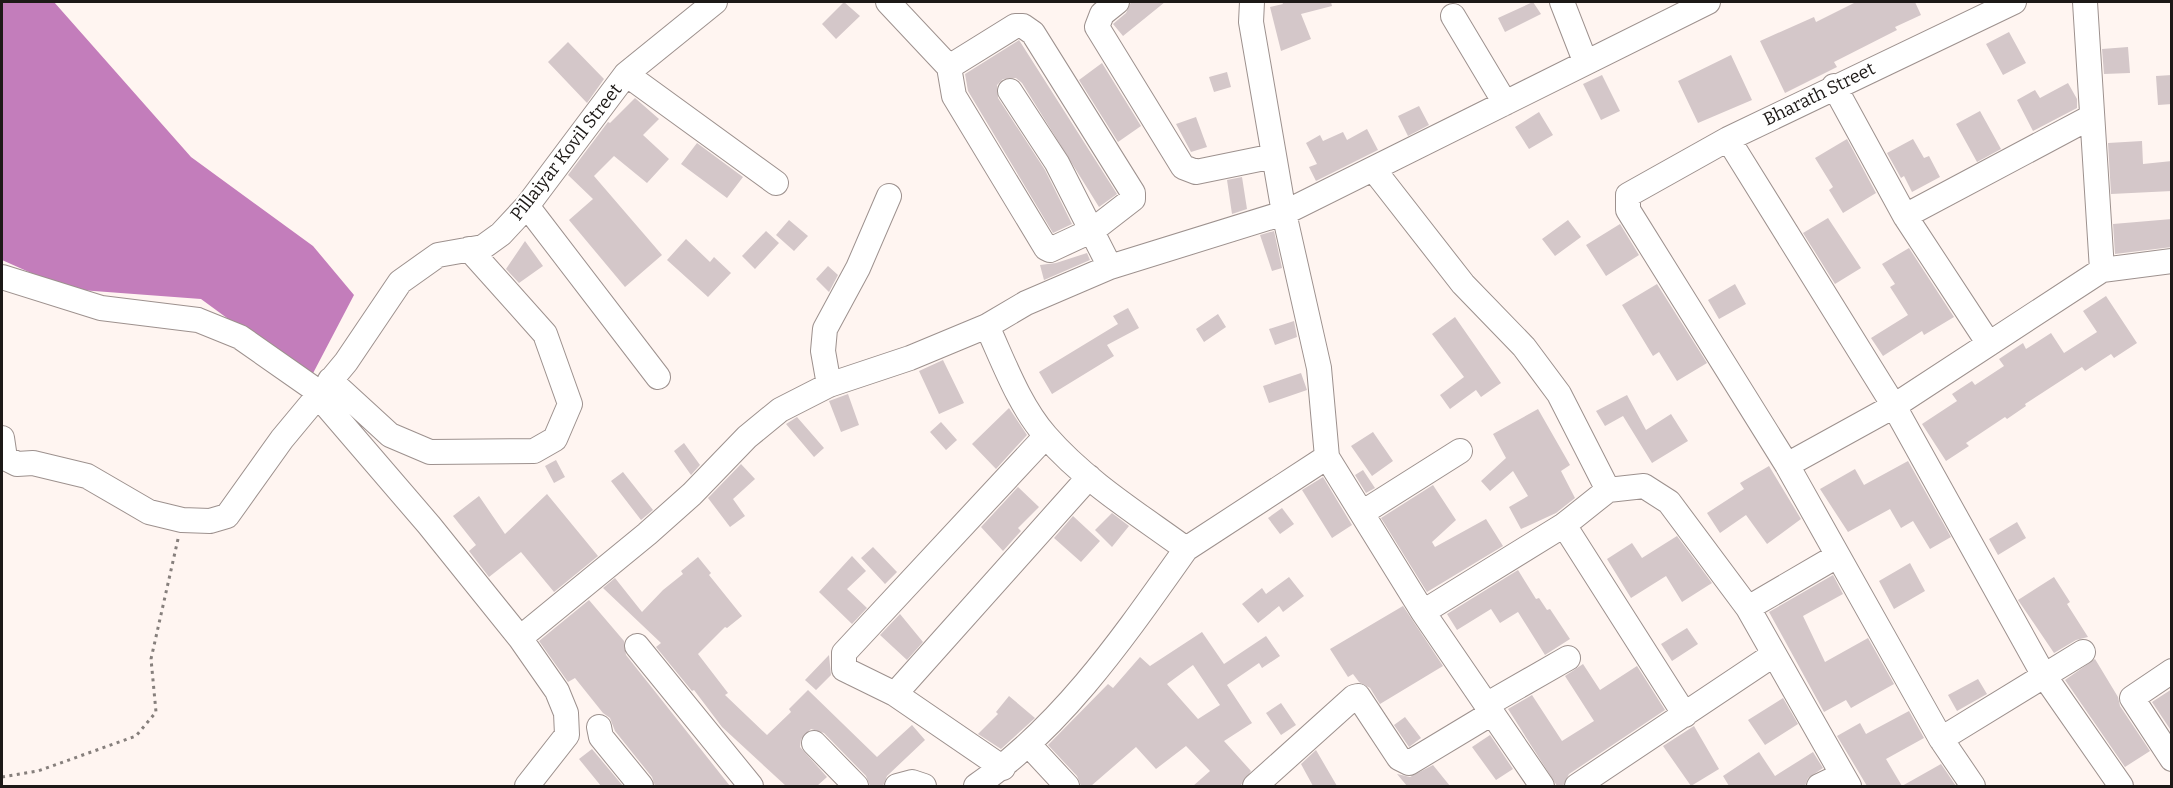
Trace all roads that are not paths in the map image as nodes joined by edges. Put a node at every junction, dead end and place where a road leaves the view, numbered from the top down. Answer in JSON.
{"nodes":[{"id":1,"x":714,"y":2,"type":"edge"},
{"id":2,"x":888,"y":2,"type":"edge"},
{"id":3,"x":1117,"y":2,"type":"edge"},
{"id":4,"x":1252,"y":2,"type":"edge"},
{"id":5,"x":1562,"y":2,"type":"edge"},
{"id":6,"x":1704,"y":2,"type":"edge"},
{"id":7,"x":2014,"y":2,"type":"edge"},
{"id":8,"x":2085,"y":2,"type":"edge"},
{"id":9,"x":1453,"y":16,"type":"dead end"},
{"id":10,"x":1585,"y":61,"type":"junction"},
{"id":11,"x":949,"y":67,"type":"junction"},
{"id":12,"x":626,"y":74,"type":"junction"},
{"id":13,"x":1834,"y":86,"type":"junction"},
{"id":14,"x":1010,"y":91,"type":"dead end"},
{"id":15,"x":1504,"y":103,"type":"junction"},
{"id":16,"x":2091,"y":117,"type":"junction"},
{"id":17,"x":1728,"y":139,"type":"junction"},
{"id":18,"x":1274,"y":156,"type":"junction"},
{"id":19,"x":1374,"y":170,"type":"junction"},
{"id":20,"x":776,"y":183,"type":"dead end"},
{"id":21,"x":889,"y":196,"type":"dead end"},
{"id":22,"x":527,"y":206,"type":"junction"},
{"id":23,"x":1284,"y":213,"type":"junction"},
{"id":24,"x":1905,"y":216,"type":"junction"},
{"id":25,"x":1093,"y":230,"type":"junction"},
{"id":26,"x":469,"y":249,"type":"junction"},
{"id":27,"x":2172,"y":261,"type":"edge"},
{"id":28,"x":1110,"y":267,"type":"junction"},
{"id":29,"x":2102,"y":270,"type":"junction"},
{"id":30,"x":2,"y":277,"type":"edge"},
{"id":31,"x":987,"y":326,"type":"junction"},
{"id":32,"x":1989,"y":344,"type":"junction"},
{"id":33,"x":658,"y":377,"type":"dead end"},
{"id":34,"x":829,"y":385,"type":"junction"},
{"id":35,"x":325,"y":387,"type":"junction"},
{"id":36,"x":1894,"y":406,"type":"junction"},
{"id":37,"x":1046,"y":436,"type":"junction"},
{"id":38,"x":2,"y":438,"type":"edge"},
{"id":39,"x":1460,"y":451,"type":"dead end"},
{"id":40,"x":1327,"y":457,"type":"junction"},
{"id":41,"x":1786,"y":465,"type":"junction"},
{"id":42,"x":1089,"y":477,"type":"junction"},
{"id":43,"x":1608,"y":490,"type":"junction"},
{"id":44,"x":1362,"y":513,"type":"junction"},
{"id":45,"x":1564,"y":525,"type":"junction"},
{"id":46,"x":1186,"y":549,"type":"junction"},
{"id":47,"x":1837,"y":556,"type":"junction"},
{"id":48,"x":1748,"y":608,"type":"junction"},
{"id":49,"x":1423,"y":612,"type":"junction"},
{"id":50,"x":520,"y":638,"type":"junction"},
{"id":51,"x":637,"y":646,"type":"dead end"},
{"id":52,"x":2083,"y":652,"type":"dead end"},
{"id":53,"x":1773,"y":655,"type":"junction"},
{"id":54,"x":1568,"y":658,"type":"dead end"},
{"id":55,"x":2172,"y":671,"type":"edge"},
{"id":56,"x":2043,"y":674,"type":"junction"},
{"id":57,"x":895,"y":694,"type":"junction"},
{"id":58,"x":1489,"y":709,"type":"junction"},
{"id":59,"x":1685,"y":715,"type":"junction"},
{"id":60,"x":599,"y":727,"type":"dead end"},
{"id":61,"x":1941,"y":739,"type":"junction"},
{"id":62,"x":814,"y":743,"type":"dead end"},
{"id":63,"x":1028,"y":744,"type":"junction"},
{"id":64,"x":2172,"y":759,"type":"edge"},
{"id":65,"x":1003,"y":768,"type":"junction"},
{"id":66,"x":1846,"y":780,"type":"edge"},
{"id":67,"x":536,"y":782,"type":"edge"},
{"id":68,"x":641,"y":786,"type":"edge"},
{"id":69,"x":751,"y":786,"type":"edge"},
{"id":70,"x":856,"y":786,"type":"edge"},
{"id":71,"x":897,"y":786,"type":"edge"},
{"id":72,"x":924,"y":786,"type":"edge"},
{"id":73,"x":976,"y":786,"type":"edge"},
{"id":74,"x":1067,"y":786,"type":"edge"},
{"id":75,"x":1255,"y":786,"type":"edge"},
{"id":76,"x":1542,"y":786,"type":"edge"},
{"id":77,"x":1577,"y":786,"type":"edge"},
{"id":78,"x":1819,"y":786,"type":"edge"},
{"id":79,"x":1973,"y":786,"type":"edge"},
{"id":80,"x":2121,"y":786,"type":"edge"}],
"edges":[{"from":1,"to":12,"type":"street","name":"Pillaiyar Kovil Street"},
{"from":2,"to":11,"type":"street"},
{"from":3,"to":18,"type":"street"},
{"from":4,"to":18,"type":"street"},
{"from":5,"to":10,"type":"street"},
{"from":6,"to":10,"type":"street"},
{"from":7,"to":13,"type":"street","name":"Bharath Street"},
{"from":8,"to":16,"type":"street"},
{"from":9,"to":15,"type":"street"},
{"from":10,"to":15,"type":"street"},
{"from":11,"to":25,"type":"street"},
{"from":11,"to":25,"type":"street"},
{"from":12,"to":20,"type":"street"},
{"from":12,"to":22,"type":"street","name":"Pillaiyar Kovil Street"},
{"from":13,"to":17,"type":"street","name":"Bharath Street"},
{"from":13,"to":24,"type":"street"},
{"from":14,"to":25,"type":"street"},
{"from":15,"to":19,"type":"street"},
{"from":16,"to":24,"type":"street"},
{"from":16,"to":29,"type":"street"},
{"from":17,"to":36,"type":"street"},
{"from":17,"to":41,"type":"street","name":"Bharath Street"},
{"from":18,"to":23,"type":"street"},
{"from":19,"to":23,"type":"street"},
{"from":19,"to":43,"type":"street"},
{"from":21,"to":34,"type":"street"},
{"from":22,"to":26,"type":"street","name":"Pillaiyar Kovil Street"},
{"from":22,"to":33,"type":"street"},
{"from":23,"to":28,"type":"street"},
{"from":23,"to":40,"type":"street"},
{"from":24,"to":32,"type":"street"},
{"from":25,"to":28,"type":"street"},
{"from":26,"to":35,"type":"street","name":"Pillaiyar Kovil Street"},
{"from":26,"to":35,"type":"street"},
{"from":27,"to":29,"type":"street"},
{"from":28,"to":31,"type":"street"},
{"from":29,"to":32,"type":"street"},
{"from":30,"to":35,"type":"street"},
{"from":31,"to":34,"type":"street"},
{"from":31,"to":37,"type":"street"},
{"from":32,"to":36,"type":"street"},
{"from":34,"to":50,"type":"street"},
{"from":35,"to":38,"type":"street","name":"Pillaiyar Kovil Street"},
{"from":35,"to":50,"type":"street"},
{"from":36,"to":41,"type":"street"},
{"from":36,"to":56,"type":"street"},
{"from":37,"to":42,"type":"street"},
{"from":37,"to":57,"type":"street"},
{"from":39,"to":44,"type":"street"},
{"from":40,"to":44,"type":"street"},
{"from":40,"to":46,"type":"street"},
{"from":41,"to":47,"type":"street"},
{"from":42,"to":46,"type":"street"},
{"from":42,"to":57,"type":"street"},
{"from":43,"to":45,"type":"street"},
{"from":43,"to":48,"type":"street"},
{"from":44,"to":49,"type":"street"},
{"from":45,"to":49,"type":"street"},
{"from":45,"to":59,"type":"street"},
{"from":46,"to":63,"type":"street"},
{"from":47,"to":48,"type":"street"},
{"from":47,"to":61,"type":"street"},
{"from":48,"to":53,"type":"street"},
{"from":49,"to":58,"type":"street"},
{"from":50,"to":67,"type":"street"},
{"from":51,"to":69,"type":"street"},
{"from":52,"to":56,"type":"street"},
{"from":53,"to":59,"type":"street"},
{"from":53,"to":66,"type":"street"},
{"from":54,"to":58,"type":"street"},
{"from":55,"to":64,"type":"street"},
{"from":56,"to":61,"type":"street"},
{"from":56,"to":80,"type":"street"},
{"from":57,"to":65,"type":"street"},
{"from":58,"to":75,"type":"street"},
{"from":58,"to":76,"type":"street"},
{"from":59,"to":77,"type":"street"},
{"from":60,"to":68,"type":"street"},
{"from":61,"to":79,"type":"street"},
{"from":62,"to":70,"type":"street"},
{"from":63,"to":65,"type":"street"},
{"from":63,"to":74,"type":"street"},
{"from":65,"to":73,"type":"street"},
{"from":66,"to":78,"type":"street"},
{"from":71,"to":72,"type":"street"}]}
